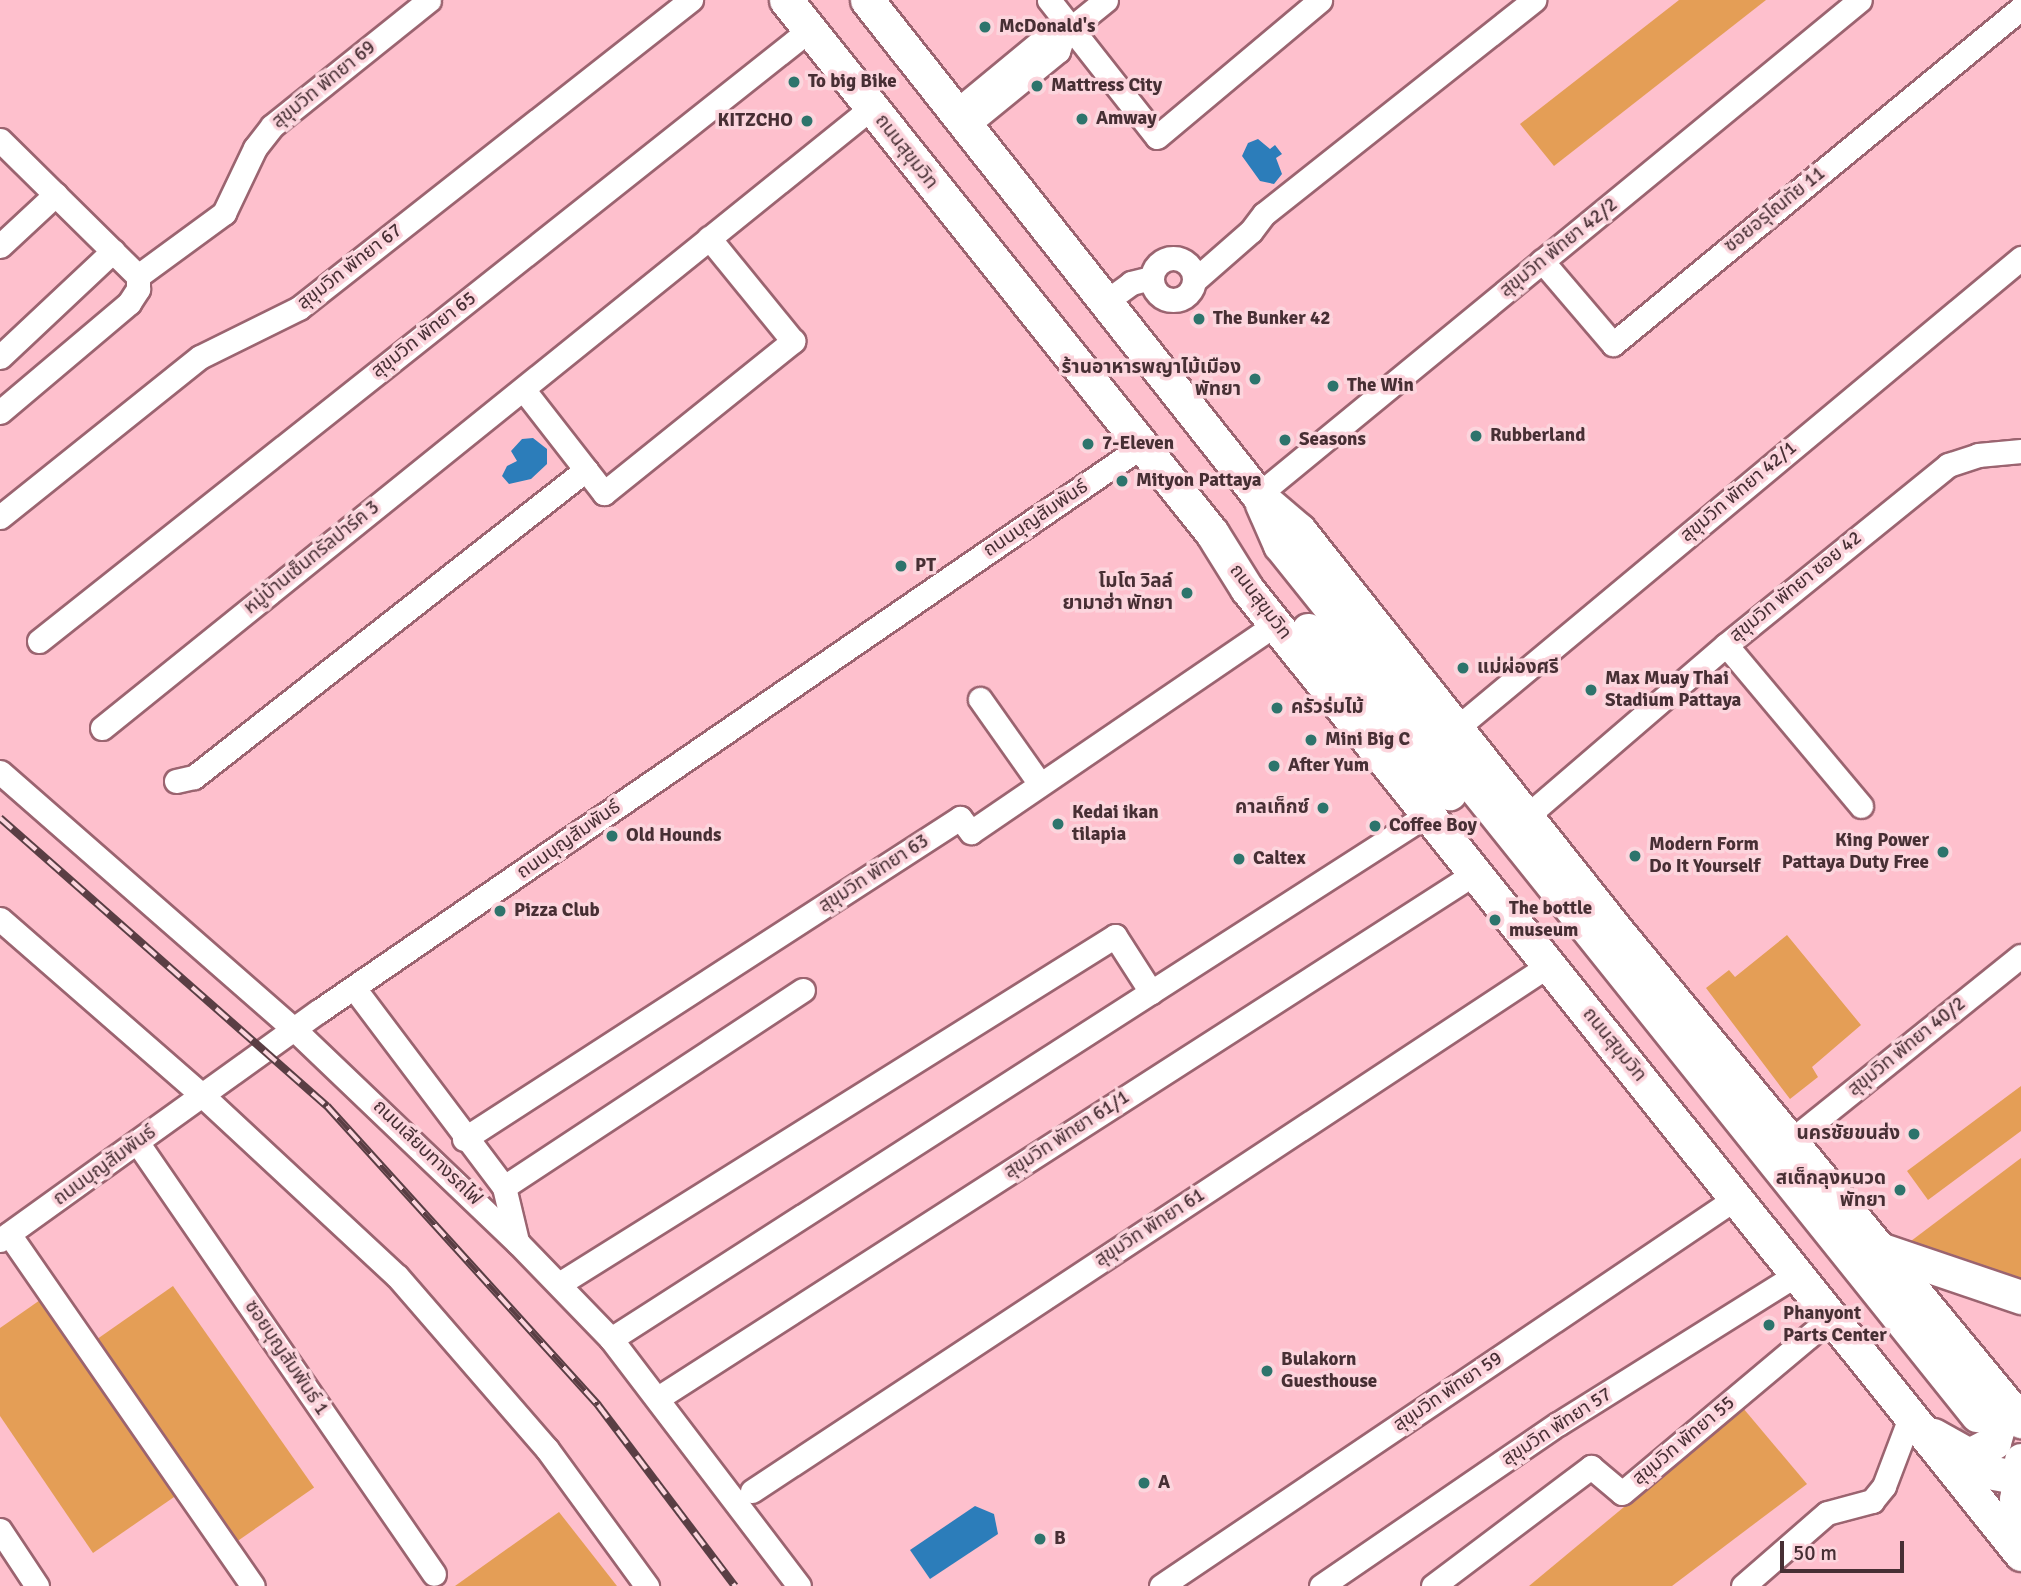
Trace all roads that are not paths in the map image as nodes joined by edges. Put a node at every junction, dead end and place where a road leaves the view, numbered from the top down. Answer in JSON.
{"nodes":[{"id":1,"x":429,"y":0,"type":"edge"},
{"id":2,"x":691,"y":0,"type":"edge"},
{"id":3,"x":786,"y":0,"type":"edge"},
{"id":4,"x":867,"y":0,"type":"edge"},
{"id":5,"x":1049,"y":0,"type":"edge"},
{"id":6,"x":1106,"y":0,"type":"edge"},
{"id":7,"x":1320,"y":0,"type":"edge"},
{"id":8,"x":1534,"y":0,"type":"edge"},
{"id":9,"x":1860,"y":0,"type":"edge"},
{"id":10,"x":2021,"y":8,"type":"edge"},
{"id":11,"x":809,"y":30,"type":"junction"},
{"id":12,"x":1068,"y":31,"type":"junction"},
{"id":13,"x":871,"y":108,"type":"junction"},
{"id":14,"x":960,"y":119,"type":"junction"},
{"id":15,"x":0,"y":140,"type":"edge"},
{"id":16,"x":56,"y":194,"type":"junction"},
{"id":17,"x":709,"y":238,"type":"junction"},
{"id":18,"x":0,"y":246,"type":"edge"},
{"id":19,"x":113,"y":251,"type":"junction"},
{"id":20,"x":2021,"y":258,"type":"edge"},
{"id":21,"x":1542,"y":261,"type":"junction"},
{"id":22,"x":1190,"y":271,"type":"junction"},
{"id":23,"x":138,"y":276,"type":"junction"},
{"id":24,"x":1151,"y":278,"type":"junction"},
{"id":25,"x":1108,"y":300,"type":"junction"},
{"id":26,"x":0,"y":357,"type":"edge"},
{"id":27,"x":523,"y":389,"type":"junction"},
{"id":28,"x":0,"y":412,"type":"edge"},
{"id":29,"x":1142,"y":446,"type":"junction"},
{"id":30,"x":2021,"y":451,"type":"edge"},
{"id":31,"x":586,"y":470,"type":"junction"},
{"id":32,"x":1258,"y":495,"type":"junction"},
{"id":33,"x":0,"y":517,"type":"edge"},
{"id":34,"x":1212,"y":533,"type":"junction"},
{"id":35,"x":1276,"y":624,"type":"junction"},
{"id":36,"x":39,"y":641,"type":"dead end"},
{"id":37,"x":1726,"y":645,"type":"junction"},
{"id":38,"x":980,"y":699,"type":"dead end"},
{"id":39,"x":1458,"y":727,"type":"junction"},
{"id":40,"x":102,"y":728,"type":"dead end"},
{"id":41,"x":0,"y":772,"type":"edge"},
{"id":42,"x":176,"y":781,"type":"dead end"},
{"id":43,"x":1040,"y":784,"type":"junction"},
{"id":44,"x":1861,"y":806,"type":"dead end"},
{"id":45,"x":1428,"y":814,"type":"junction"},
{"id":46,"x":1527,"y":816,"type":"junction"},
{"id":47,"x":1475,"y":873,"type":"junction"},
{"id":48,"x":0,"y":919,"type":"edge"},
{"id":49,"x":2021,"y":956,"type":"edge"},
{"id":50,"x":1549,"y":965,"type":"junction"},
{"id":51,"x":354,"y":988,"type":"junction"},
{"id":52,"x":803,"y":990,"type":"dead end"},
{"id":53,"x":1151,"y":992,"type":"junction"},
{"id":54,"x":294,"y":1029,"type":"junction"},
{"id":55,"x":202,"y":1096,"type":"junction"},
{"id":56,"x":464,"y":1139,"type":"junction"},
{"id":57,"x":1793,"y":1139,"type":"junction"},
{"id":58,"x":137,"y":1142,"type":"junction"},
{"id":59,"x":504,"y":1187,"type":"junction"},
{"id":60,"x":1736,"y":1198,"type":"junction"},
{"id":61,"x":5,"y":1237,"type":"edge"},
{"id":62,"x":518,"y":1242,"type":"junction"},
{"id":63,"x":1879,"y":1249,"type":"junction"},
{"id":64,"x":1797,"y":1274,"type":"junction"},
{"id":65,"x":559,"y":1284,"type":"junction"},
{"id":66,"x":2021,"y":1297,"type":"edge"},
{"id":67,"x":1832,"y":1317,"type":"junction"},
{"id":68,"x":611,"y":1339,"type":"junction"},
{"id":69,"x":1977,"y":1371,"type":"junction"},
{"id":70,"x":658,"y":1398,"type":"junction"},
{"id":71,"x":1914,"y":1419,"type":"junction"},
{"id":72,"x":2021,"y":1422,"type":"edge"},
{"id":73,"x":1951,"y":1465,"type":"junction"},
{"id":74,"x":2019,"y":1472,"type":"edge"},
{"id":75,"x":752,"y":1491,"type":"dead end"},
{"id":76,"x":2021,"y":1524,"type":"edge"},
{"id":77,"x":0,"y":1530,"type":"edge"},
{"id":78,"x":2021,"y":1554,"type":"edge"},
{"id":79,"x":434,"y":1574,"type":"dead end"},
{"id":80,"x":37,"y":1586,"type":"edge"},
{"id":81,"x":253,"y":1586,"type":"edge"},
{"id":82,"x":647,"y":1586,"type":"edge"},
{"id":83,"x":800,"y":1586,"type":"edge"},
{"id":84,"x":1161,"y":1586,"type":"edge"},
{"id":85,"x":1321,"y":1586,"type":"edge"},
{"id":86,"x":1433,"y":1586,"type":"edge"},
{"id":87,"x":1743,"y":1586,"type":"edge"}],
"edges":[{"from":1,"to":23,"type":"street","name":"สุขุมวิท พัทยา 69"},
{"from":2,"to":33,"type":"street","name":"สุขุมวิท พัทยา 67"},
{"from":3,"to":11,"type":"highway","name":"ถนนสุขุมวิท"},
{"from":4,"to":14,"type":"highway","name":"ถนนสุขุมวิท"},
{"from":5,"to":12,"type":"street"},
{"from":6,"to":12,"type":"street"},
{"from":7,"to":12,"type":"street"},
{"from":8,"to":22,"type":"street"},
{"from":9,"to":21,"type":"street","name":"สุขุมวิท พัทยา 42/2"},
{"from":10,"to":21,"type":"street","name":"ซอยอรุโณทัย 11"},
{"from":11,"to":13,"type":"highway","name":"ถนนสุขุมวิท"},
{"from":11,"to":36,"type":"street","name":"สุขุมวิท พัทยา 65"},
{"from":12,"to":14,"type":"street"},
{"from":13,"to":17,"type":"street","name":"หมู่บ้านเซ็นทรัลปาร์ค 3"},
{"from":13,"to":29,"type":"highway","name":"ถนนสุขุมวิท"},
{"from":14,"to":25,"type":"highway","name":"ถนนสุขุมวิท"},
{"from":15,"to":16,"type":"street"},
{"from":16,"to":18,"type":"street"},
{"from":16,"to":19,"type":"street"},
{"from":17,"to":27,"type":"street","name":"หมู่บ้านเซ็นทรัลปาร์ค 3"},
{"from":17,"to":31,"type":"street"},
{"from":19,"to":23,"type":"street"},
{"from":19,"to":26,"type":"street"},
{"from":20,"to":39,"type":"street","name":"สุขุมวิท พัทยา 42/1"},
{"from":21,"to":32,"type":"street","name":"สุขุมวิท พัทยา 42/2"},
{"from":22,"to":24,"type":"street"},
{"from":22,"to":24,"type":"street"},
{"from":23,"to":28,"type":"street"},
{"from":24,"to":25,"type":"street"},
{"from":25,"to":32,"type":"highway","name":"ถนนสุขุมวิท"},
{"from":27,"to":31,"type":"street"},
{"from":27,"to":40,"type":"street","name":"หมู่บ้านเซ็นทรัลปาร์ค 3"},
{"from":29,"to":34,"type":"highway","name":"ถนนสุขุมวิท"},
{"from":29,"to":51,"type":"street","name":"ถนนบุญสัมพันธ์"},
{"from":30,"to":37,"type":"street","name":"สุขุมวิท พัทยา ซอย 42"},
{"from":31,"to":42,"type":"street"},
{"from":32,"to":34,"type":"highway","name":"ถนนสุขุมวิท"},
{"from":32,"to":39,"type":"highway","name":"ถนนสุขุมวิท"},
{"from":34,"to":35,"type":"highway","name":"ถนนสุขุมวิท"},
{"from":35,"to":43,"type":"street","name":"สุขุมวิท พัทยา 63"},
{"from":35,"to":45,"type":"highway","name":"ถนนสุขุมวิท"},
{"from":37,"to":44,"type":"street"},
{"from":37,"to":46,"type":"street","name":"สุขุมวิท พัทยา ซอย 42"},
{"from":38,"to":43,"type":"street"},
{"from":39,"to":46,"type":"highway","name":"ถนนสุขุมวิท"},
{"from":41,"to":54,"type":"street","name":"ถนนเลียบทางรถไฟ"},
{"from":43,"to":56,"type":"street","name":"สุขุมวิท พัทยา 63"},
{"from":45,"to":47,"type":"highway","name":"ถนนสุขุมวิท"},
{"from":45,"to":53,"type":"street"},
{"from":46,"to":57,"type":"highway","name":"ถนนสุขุมวิท"},
{"from":47,"to":50,"type":"highway","name":"ถนนสุขุมวิท"},
{"from":47,"to":70,"type":"street","name":"สุขุมวิท พัทยา 61/1"},
{"from":48,"to":55,"type":"street"},
{"from":49,"to":57,"type":"street","name":"สุขุมวิท พัทยา 40/2"},
{"from":50,"to":60,"type":"highway","name":"ถนนสุขุมวิท"},
{"from":50,"to":75,"type":"street","name":"สุขุมวิท พัทยา 61"},
{"from":51,"to":54,"type":"street","name":"ถนนบุญสัมพันธ์"},
{"from":51,"to":56,"type":"street"},
{"from":52,"to":59,"type":"street"},
{"from":53,"to":65,"type":"street"},
{"from":53,"to":68,"type":"street"},
{"from":54,"to":55,"type":"street","name":"ถนนบุญสัมพันธ์"},
{"from":54,"to":62,"type":"street","name":"ถนนเลียบทางรถไฟ"},
{"from":55,"to":58,"type":"street","name":"ถนนบุญสัมพันธ์"},
{"from":55,"to":82,"type":"street"},
{"from":56,"to":59,"type":"street"},
{"from":57,"to":63,"type":"highway","name":"ถนนสุขุมวิท"},
{"from":58,"to":61,"type":"street","name":"ถนนบุญสัมพันธ์"},
{"from":58,"to":79,"type":"street","name":"ซอยบุญสัมพันธ์ 1"},
{"from":59,"to":62,"type":"street"},
{"from":60,"to":64,"type":"highway","name":"ถนนสุขุมวิท"},
{"from":60,"to":84,"type":"street","name":"สุขุมวิท พัทยา 59"},
{"from":61,"to":81,"type":"street"},
{"from":62,"to":65,"type":"street","name":"ถนนเลียบทางรถไฟ"},
{"from":63,"to":66,"type":"highway"},
{"from":63,"to":69,"type":"highway","name":"ถนนสุขุมวิท"},
{"from":64,"to":67,"type":"highway","name":"ถนนสุขุมวิท"},
{"from":64,"to":85,"type":"street","name":"สุขุมวิท พัทยา 57"},
{"from":65,"to":68,"type":"street","name":"ถนนเลียบทางรถไฟ"},
{"from":67,"to":71,"type":"highway","name":"ถนนสุขุมวิท"},
{"from":67,"to":86,"type":"street","name":"สุขุมวิท พัทยา 55"},
{"from":68,"to":70,"type":"street","name":"ถนนเลียบทางรถไฟ"},
{"from":69,"to":71,"type":"highway"},
{"from":69,"to":72,"type":"highway","name":"ถนนสุขุมวิท"},
{"from":70,"to":83,"type":"street","name":"ถนนเลียบทางรถไฟ"},
{"from":71,"to":73,"type":"highway","name":"ถนนสุขุมวิท"},
{"from":71,"to":87,"type":"street"},
{"from":73,"to":74,"type":"highway"},
{"from":73,"to":78,"type":"highway","name":"ถนนสุขุมวิท"},
{"from":74,"to":76,"type":"highway"},
{"from":77,"to":80,"type":"street"}]}
